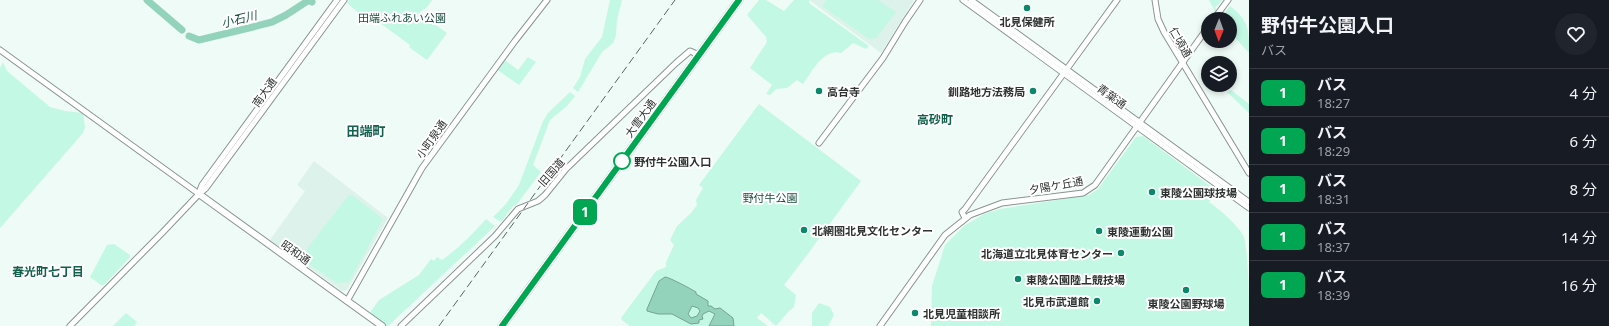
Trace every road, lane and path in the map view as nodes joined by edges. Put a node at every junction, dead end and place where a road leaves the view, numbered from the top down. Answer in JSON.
{"nodes":[{"id":1,"x":337,"y":0,"type":"edge"},
{"id":2,"x":344,"y":0,"type":"edge"},
{"id":3,"x":547,"y":0,"type":"edge"},
{"id":4,"x":739,"y":0,"type":"edge"},
{"id":5,"x":920,"y":0,"type":"edge"},
{"id":6,"x":963,"y":0,"type":"edge"},
{"id":7,"x":971,"y":0,"type":"edge"},
{"id":8,"x":1117,"y":0,"type":"edge"},
{"id":9,"x":1155,"y":0,"type":"edge"},
{"id":10,"x":1228,"y":0,"type":"edge"},
{"id":11,"x":1219,"y":12,"type":"edge"},
{"id":12,"x":1201,"y":37,"type":"edge"},
{"id":13,"x":0,"y":50,"type":"edge"},
{"id":14,"x":698,"y":55,"type":"junction"},
{"id":15,"x":1182,"y":64,"type":"junction"},
{"id":16,"x":1065,"y":71,"type":"junction"},
{"id":17,"x":1138,"y":124,"type":"junction"},
{"id":18,"x":819,"y":143,"type":"dead end"},
{"id":19,"x":1249,"y":173,"type":"edge"},
{"id":20,"x":199,"y":194,"type":"junction"},
{"id":21,"x":1249,"y":202,"type":"edge"},
{"id":22,"x":1249,"y":208,"type":"edge"},
{"id":23,"x":965,"y":218,"type":"junction"},
{"id":24,"x":347,"y":301,"type":"junction"},
{"id":25,"x":70,"y":326,"type":"edge"},
{"id":26,"x":382,"y":326,"type":"edge"},
{"id":27,"x":401,"y":326,"type":"edge"},
{"id":28,"x":502,"y":326,"type":"edge"},
{"id":29,"x":880,"y":326,"type":"edge"}],
"edges":[{"from":1,"to":20,"type":"street","name":"南大通"},
{"from":2,"to":20,"type":"street","name":"南大通"},
{"from":3,"to":24,"type":"street","name":"小町泉通"},
{"from":4,"to":14,"type":"highway","name":"大雪大通"},
{"from":5,"to":18,"type":"street"},
{"from":6,"to":16,"type":"street","name":"青葉通"},
{"from":7,"to":16,"type":"street","name":"青葉通"},
{"from":8,"to":16,"type":"street"},
{"from":9,"to":15,"type":"street","name":"仁頃通"},
{"from":10,"to":11,"type":"street"},
{"from":12,"to":15,"type":"street","name":"夕陽ケ丘通"},
{"from":13,"to":20,"type":"street"},
{"from":14,"to":27,"type":"street","name":"旧国道"},
{"from":14,"to":28,"type":"highway","name":"大雪大通"},
{"from":15,"to":17,"type":"street","name":"夕陽ケ丘通"},
{"from":15,"to":19,"type":"street","name":"仁頃通"},
{"from":16,"to":17,"type":"street","name":"青葉通"},
{"from":16,"to":23,"type":"street"},
{"from":17,"to":21,"type":"street","name":"青葉通"},
{"from":17,"to":22,"type":"street","name":"青葉通"},
{"from":17,"to":23,"type":"street","name":"夕陽ケ丘通"},
{"from":20,"to":24,"type":"main road","name":"昭和通"},
{"from":20,"to":25,"type":"street","name":"南大通"},
{"from":23,"to":29,"type":"street","name":"夕陽ケ丘通"},
{"from":24,"to":26,"type":"main road","name":"昭和通"}]}
